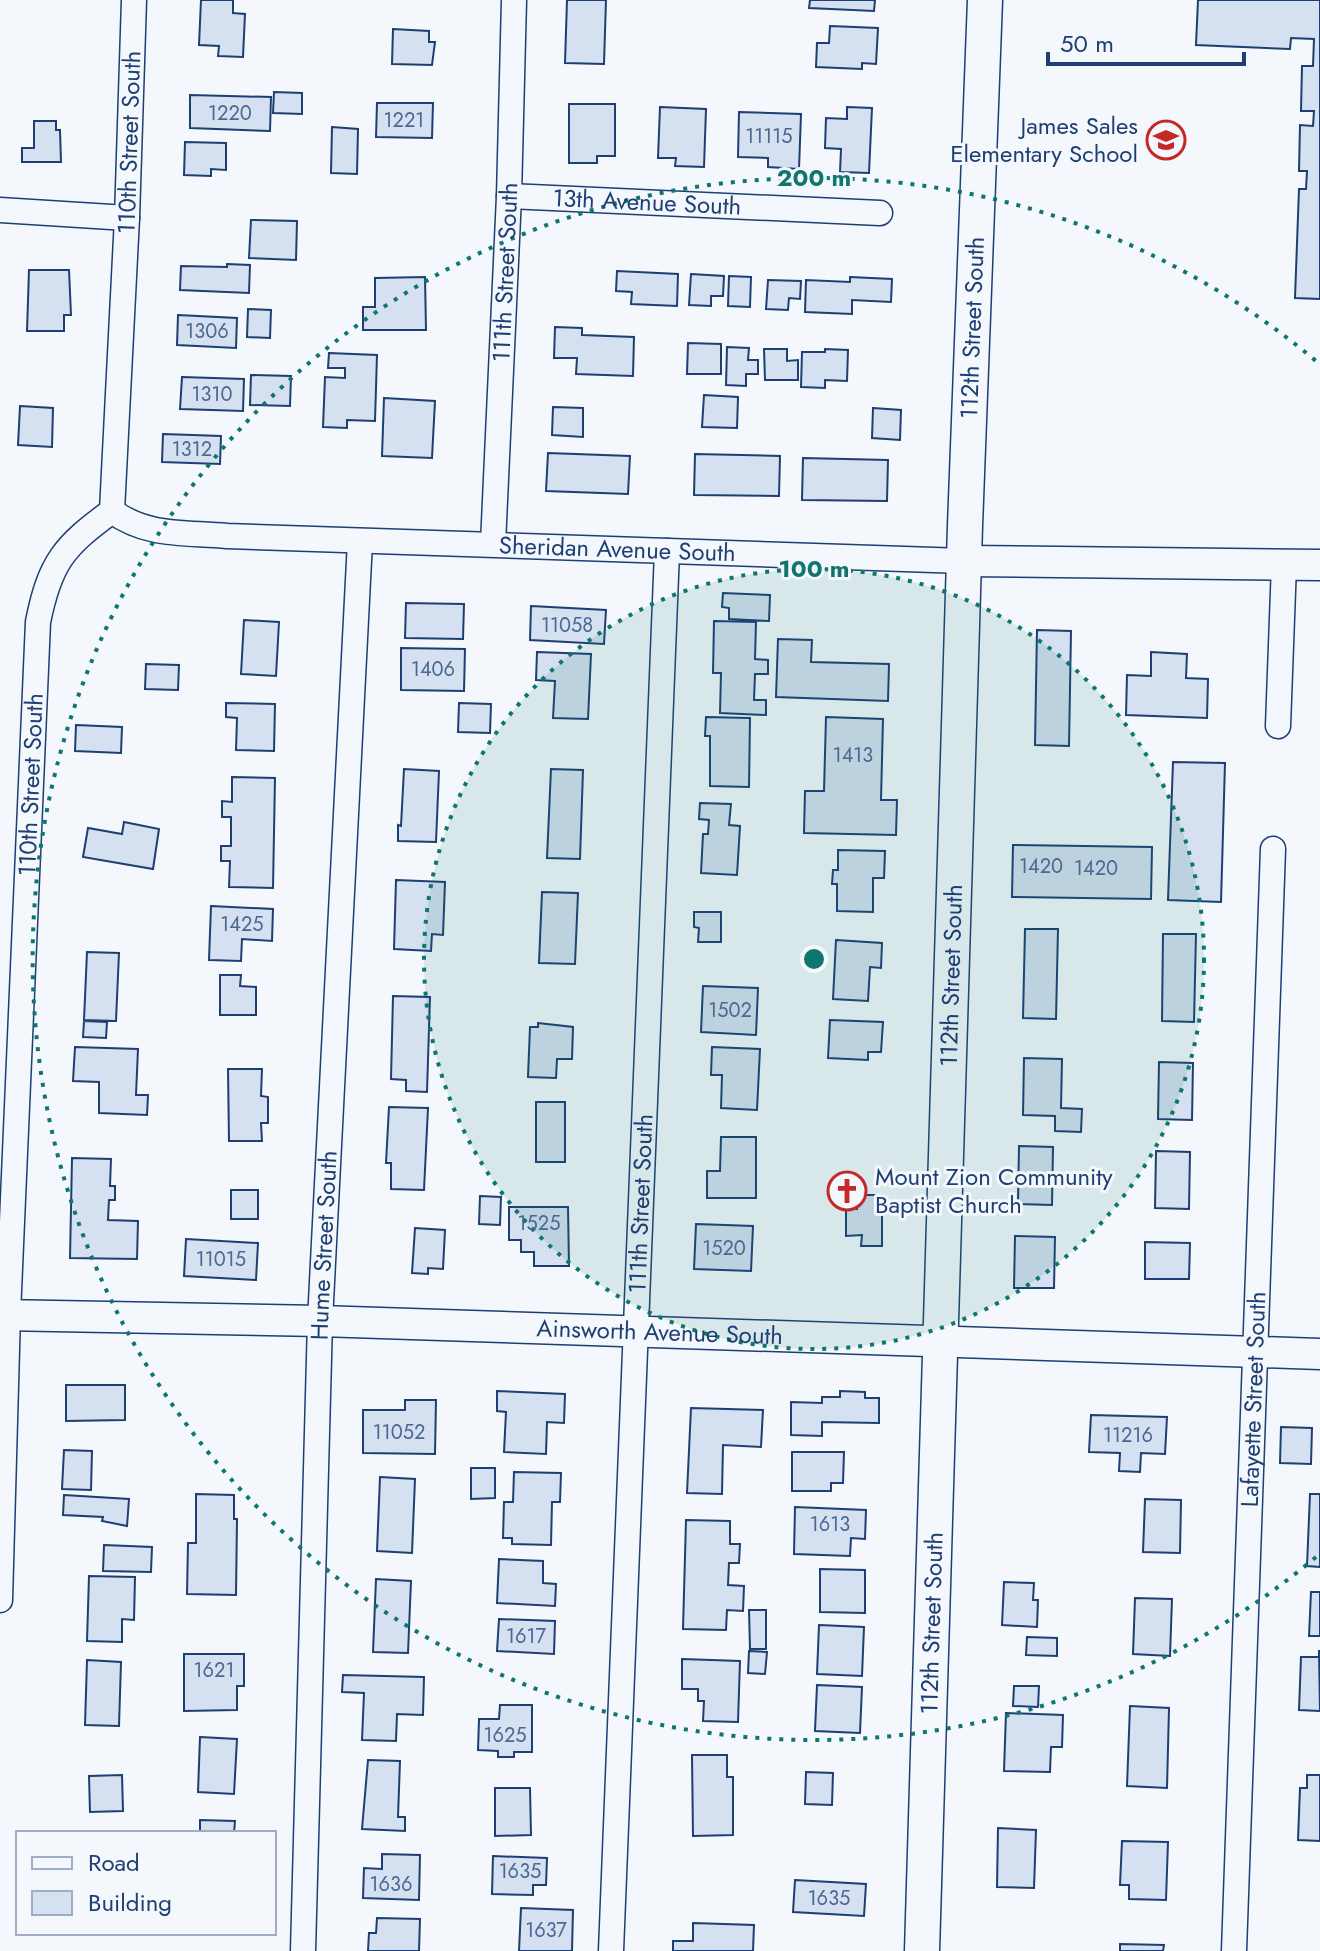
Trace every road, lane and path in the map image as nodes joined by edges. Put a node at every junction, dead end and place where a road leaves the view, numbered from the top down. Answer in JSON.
{"nodes":[{"id":1,"x":134,"y":0,"type":"edge"},
{"id":2,"x":514,"y":0,"type":"edge"},
{"id":3,"x":985,"y":0,"type":"edge"},
{"id":4,"x":509,"y":196,"type":"junction"},
{"id":5,"x":0,"y":210,"type":"edge"},
{"id":6,"x":880,"y":213,"type":"dead end"},
{"id":7,"x":127,"y":218,"type":"junction"},
{"id":8,"x":112,"y":511,"type":"junction"},
{"id":9,"x":360,"y":541,"type":"junction"},
{"id":10,"x":493,"y":544,"type":"junction"},
{"id":11,"x":667,"y":551,"type":"junction"},
{"id":12,"x":964,"y":561,"type":"junction"},
{"id":13,"x":1284,"y":564,"type":"junction"},
{"id":14,"x":1320,"y":565,"type":"edge"},
{"id":15,"x":1278,"y":726,"type":"dead end"},
{"id":16,"x":1273,"y":849,"type":"dead end"},
{"id":17,"x":4,"y":1315,"type":"edge"},
{"id":18,"x":320,"y":1321,"type":"junction"},
{"id":19,"x":636,"y":1333,"type":"junction"},
{"id":20,"x":939,"y":1342,"type":"junction"},
{"id":21,"x":1256,"y":1352,"type":"junction"},
{"id":22,"x":1320,"y":1354,"type":"edge"},
{"id":23,"x":0,"y":1600,"type":"edge"},
{"id":24,"x":303,"y":1951,"type":"edge"},
{"id":25,"x":611,"y":1951,"type":"edge"},
{"id":26,"x":922,"y":1951,"type":"edge"},
{"id":27,"x":1234,"y":1951,"type":"edge"}],
"edges":[{"from":1,"to":7,"type":"street","name":"110th Street South"},
{"from":2,"to":4,"type":"street","name":"111th Street South"},
{"from":3,"to":12,"type":"main road","name":"112th Street South"},
{"from":4,"to":6,"type":"street","name":"13th Avenue South"},
{"from":4,"to":10,"type":"street","name":"111th Street South"},
{"from":5,"to":7,"type":"street"},
{"from":7,"to":8,"type":"street","name":"110th Street South"},
{"from":8,"to":9,"type":"street","name":"Sheridan Avenue South"},
{"from":8,"to":17,"type":"street","name":"110th Street South"},
{"from":9,"to":10,"type":"street","name":"Sheridan Avenue South"},
{"from":9,"to":18,"type":"street","name":"Hume Street South"},
{"from":10,"to":11,"type":"street","name":"Sheridan Avenue South"},
{"from":11,"to":12,"type":"street","name":"Sheridan Avenue South"},
{"from":11,"to":19,"type":"street","name":"111th Street South"},
{"from":12,"to":13,"type":"street","name":"Sheridan Avenue South"},
{"from":12,"to":20,"type":"main road","name":"112th Street South"},
{"from":13,"to":14,"type":"street","name":"Sheridan Avenue South"},
{"from":13,"to":15,"type":"street"},
{"from":16,"to":21,"type":"street","name":"Lafayette Street South"},
{"from":17,"to":18,"type":"street","name":"Ainsworth Avenue South"},
{"from":17,"to":23,"type":"street","name":"110th Street South"},
{"from":18,"to":19,"type":"street","name":"Ainsworth Avenue South"},
{"from":18,"to":24,"type":"street","name":"Hume Street South"},
{"from":19,"to":20,"type":"street","name":"Ainsworth Avenue South"},
{"from":19,"to":25,"type":"street","name":"111th Street South"},
{"from":20,"to":21,"type":"street","name":"Ainsworth Avenue South"},
{"from":20,"to":26,"type":"main road","name":"112th Street South"},
{"from":21,"to":22,"type":"street","name":"Ainsworth Avenue South"},
{"from":21,"to":27,"type":"street","name":"Lafayette Street South"}]}
